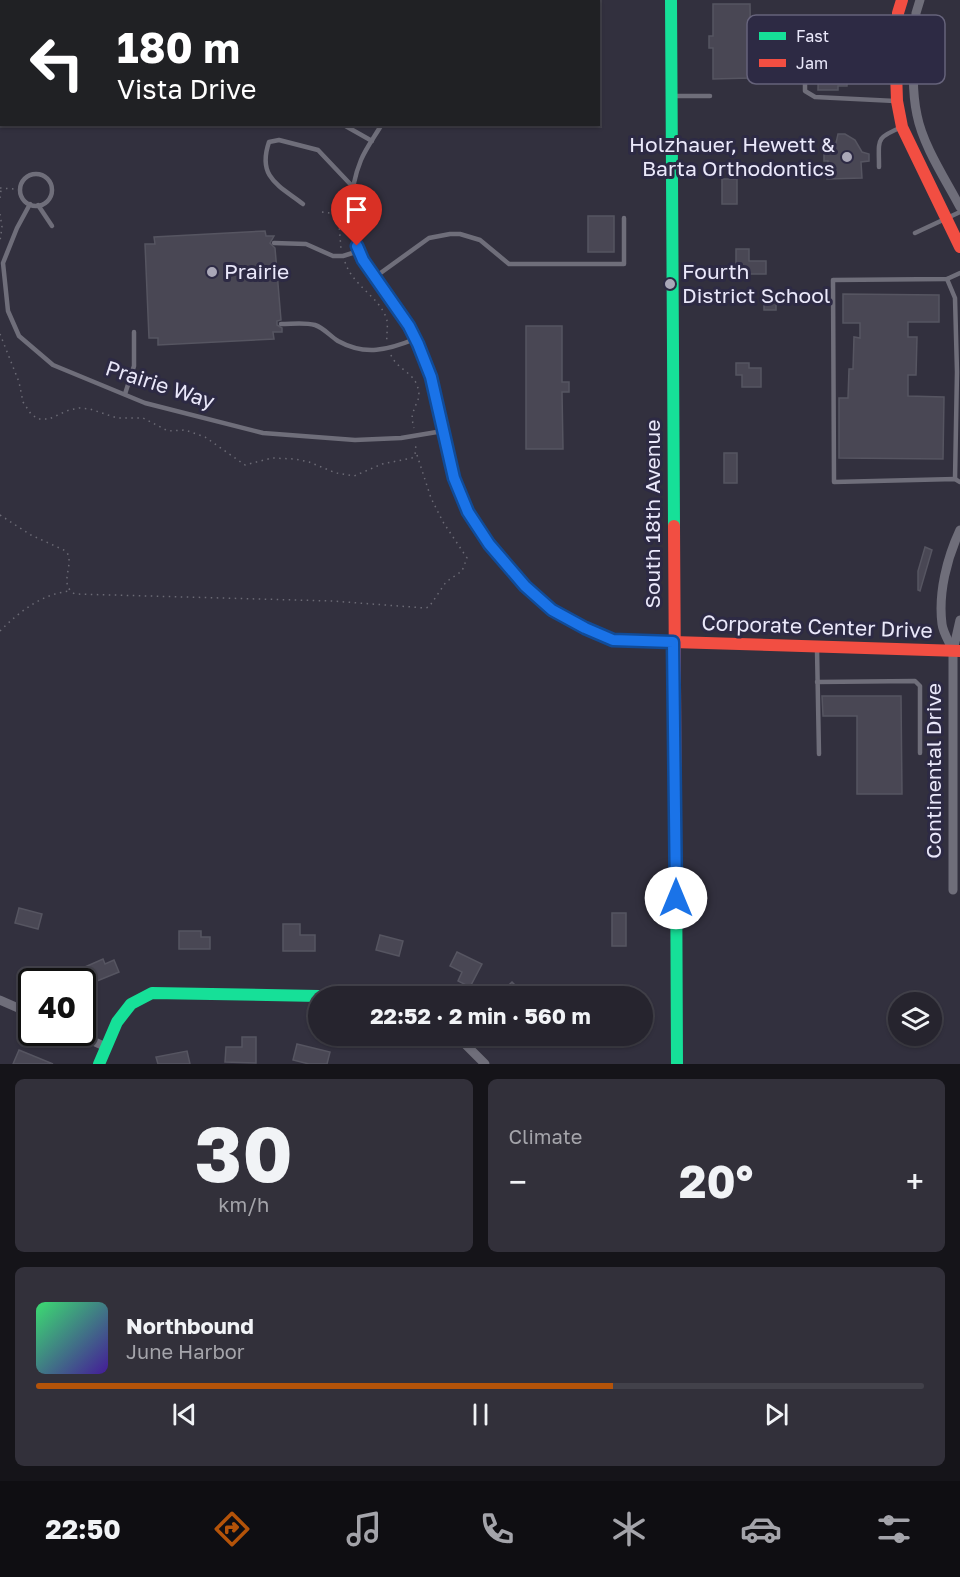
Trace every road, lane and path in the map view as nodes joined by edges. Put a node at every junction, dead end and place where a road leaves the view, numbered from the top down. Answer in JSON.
{"nodes":[{"id":1,"x":670,"y":0,"type":"edge"},
{"id":2,"x":902,"y":0,"type":"edge"},
{"id":3,"x":920,"y":0,"type":"edge"},
{"id":4,"x":898,"y":15,"type":"edge"},
{"id":5,"x":916,"y":15,"type":"edge"},
{"id":6,"x":805,"y":84,"type":"edge"},
{"id":7,"x":897,"y":84,"type":"edge"},
{"id":8,"x":914,"y":84,"type":"edge"},
{"id":9,"x":670,"y":96,"type":"junction"},
{"id":10,"x":710,"y":96,"type":"dead end"},
{"id":11,"x":897,"y":101,"type":"junction"},
{"id":12,"x":346,"y":126,"type":"edge"},
{"id":13,"x":381,"y":126,"type":"edge"},
{"id":14,"x":902,"y":127,"type":"junction"},
{"id":15,"x":372,"y":141,"type":"junction"},
{"id":16,"x":879,"y":167,"type":"dead end"},
{"id":17,"x":353,"y":187,"type":"junction"},
{"id":18,"x":1,"y":188,"type":"edge"},
{"id":19,"x":14,"y":189,"type":"dead end"},
{"id":20,"x":0,"y":198,"type":"edge"},
{"id":21,"x":30,"y":204,"type":"junction"},
{"id":22,"x":303,"y":204,"type":"dead end"},
{"id":23,"x":38,"y":205,"type":"junction"},
{"id":24,"x":334,"y":206,"type":"dead end"},
{"id":25,"x":960,"y":207,"type":"edge"},
{"id":26,"x":322,"y":212,"type":"dead end"},
{"id":27,"x":960,"y":212,"type":"edge"},
{"id":28,"x":0,"y":213,"type":"edge"},
{"id":29,"x":337,"y":214,"type":"junction"},
{"id":30,"x":624,"y":218,"type":"dead end"},
{"id":31,"x":953,"y":225,"type":"edge"},
{"id":32,"x":52,"y":226,"type":"dead end"},
{"id":33,"x":915,"y":233,"type":"dead end"},
{"id":34,"x":0,"y":241,"type":"edge"},
{"id":35,"x":274,"y":243,"type":"dead end"},
{"id":36,"x":960,"y":246,"type":"edge"},
{"id":37,"x":359,"y":251,"type":"junction"},
{"id":38,"x":343,"y":256,"type":"junction"},
{"id":39,"x":960,"y":273,"type":"edge"},
{"id":40,"x":375,"y":277,"type":"junction"},
{"id":41,"x":947,"y":279,"type":"junction"},
{"id":42,"x":281,"y":324,"type":"dead end"},
{"id":43,"x":134,"y":332,"type":"dead end"},
{"id":44,"x":0,"y":334,"type":"edge"},
{"id":45,"x":415,"y":339,"type":"junction"},
{"id":46,"x":389,"y":348,"type":"junction"},
{"id":47,"x":125,"y":394,"type":"junction"},
{"id":48,"x":443,"y":431,"type":"junction"},
{"id":49,"x":415,"y":436,"type":"junction"},
{"id":50,"x":416,"y":451,"type":"junction"},
{"id":51,"x":958,"y":481,"type":"edge"},
{"id":52,"x":0,"y":515,"type":"edge"},
{"id":53,"x":960,"y":530,"type":"edge"},
{"id":54,"x":70,"y":591,"type":"junction"},
{"id":55,"x":960,"y":620,"type":"edge"},
{"id":56,"x":0,"y":631,"type":"edge"},
{"id":57,"x":673,"y":642,"type":"junction"},
{"id":58,"x":817,"y":646,"type":"junction"},
{"id":59,"x":957,"y":651,"type":"edge"},
{"id":60,"x":817,"y":681,"type":"junction"},
{"id":61,"x":920,"y":753,"type":"dead end"},
{"id":62,"x":819,"y":754,"type":"dead end"},
{"id":63,"x":957,"y":852,"type":"edge"},
{"id":64,"x":953,"y":890,"type":"dead end"},
{"id":65,"x":308,"y":996,"type":"edge"},
{"id":66,"x":0,"y":1000,"type":"edge"},
{"id":67,"x":18,"y":1008,"type":"edge"},
{"id":68,"x":96,"y":1042,"type":"edge"},
{"id":69,"x":467,"y":1046,"type":"edge"},
{"id":70,"x":106,"y":1047,"type":"junction"},
{"id":71,"x":99,"y":1064,"type":"edge"},
{"id":72,"x":485,"y":1064,"type":"edge"},
{"id":73,"x":677,"y":1064,"type":"edge"}],
"edges":[{"from":1,"to":9,"type":"street","name":"South 18th Avenue"},
{"from":2,"to":4,"type":"street"},
{"from":3,"to":5,"type":"street"},
{"from":6,"to":11,"type":"lane"},
{"from":7,"to":11,"type":"street"},
{"from":8,"to":25,"type":"street"},
{"from":9,"to":10,"type":"lane"},
{"from":9,"to":57,"type":"street","name":"South 18th Avenue"},
{"from":11,"to":14,"type":"street"},
{"from":12,"to":15,"type":"lane"},
{"from":13,"to":15,"type":"lane"},
{"from":14,"to":16,"type":"lane"},
{"from":14,"to":31,"type":"street"},
{"from":15,"to":17,"type":"lane"},
{"from":17,"to":22,"type":"lane"},
{"from":17,"to":37,"type":"lane"},
{"from":18,"to":19,"type":"path"},
{"from":18,"to":20,"type":"path"},
{"from":21,"to":23,"type":"lane"},
{"from":21,"to":23,"type":"lane"},
{"from":21,"to":47,"type":"lane","name":"Prairie Way"},
{"from":23,"to":32,"type":"lane"},
{"from":24,"to":29,"type":"path"},
{"from":26,"to":29,"type":"path"},
{"from":27,"to":31,"type":"lane"},
{"from":28,"to":34,"type":"path"},
{"from":29,"to":38,"type":"path"},
{"from":30,"to":40,"type":"lane"},
{"from":31,"to":33,"type":"lane"},
{"from":31,"to":36,"type":"street"},
{"from":35,"to":38,"type":"lane"},
{"from":37,"to":38,"type":"lane"},
{"from":37,"to":40,"type":"lane"},
{"from":38,"to":46,"type":"path"},
{"from":39,"to":41,"type":"lane"},
{"from":40,"to":45,"type":"lane"},
{"from":41,"to":51,"type":"lane"},
{"from":41,"to":51,"type":"lane"},
{"from":42,"to":46,"type":"lane"},
{"from":43,"to":47,"type":"lane"},
{"from":44,"to":50,"type":"path"},
{"from":45,"to":46,"type":"lane"},
{"from":45,"to":48,"type":"lane"},
{"from":46,"to":49,"type":"path"},
{"from":47,"to":49,"type":"lane","name":"Prairie Way"},
{"from":48,"to":49,"type":"lane","name":"Prairie Way"},
{"from":48,"to":57,"type":"lane"},
{"from":49,"to":50,"type":"path"},
{"from":50,"to":54,"type":"path"},
{"from":52,"to":54,"type":"path"},
{"from":53,"to":59,"type":"street","name":"Continental Drive"},
{"from":54,"to":56,"type":"path"},
{"from":55,"to":59,"type":"street","name":"Continental Drive"},
{"from":57,"to":58,"type":"street","name":"Corporate Center Drive"},
{"from":57,"to":73,"type":"street","name":"South 18th Avenue"},
{"from":58,"to":59,"type":"street","name":"Corporate Center Drive"},
{"from":58,"to":60,"type":"lane"},
{"from":59,"to":63,"type":"street","name":"Continental Drive"},
{"from":60,"to":61,"type":"lane"},
{"from":60,"to":62,"type":"lane"},
{"from":63,"to":64,"type":"street","name":"Continental Drive"},
{"from":65,"to":70,"type":"street"},
{"from":66,"to":67,"type":"street"},
{"from":68,"to":70,"type":"street"},
{"from":69,"to":72,"type":"street"},
{"from":70,"to":71,"type":"street"}]}
